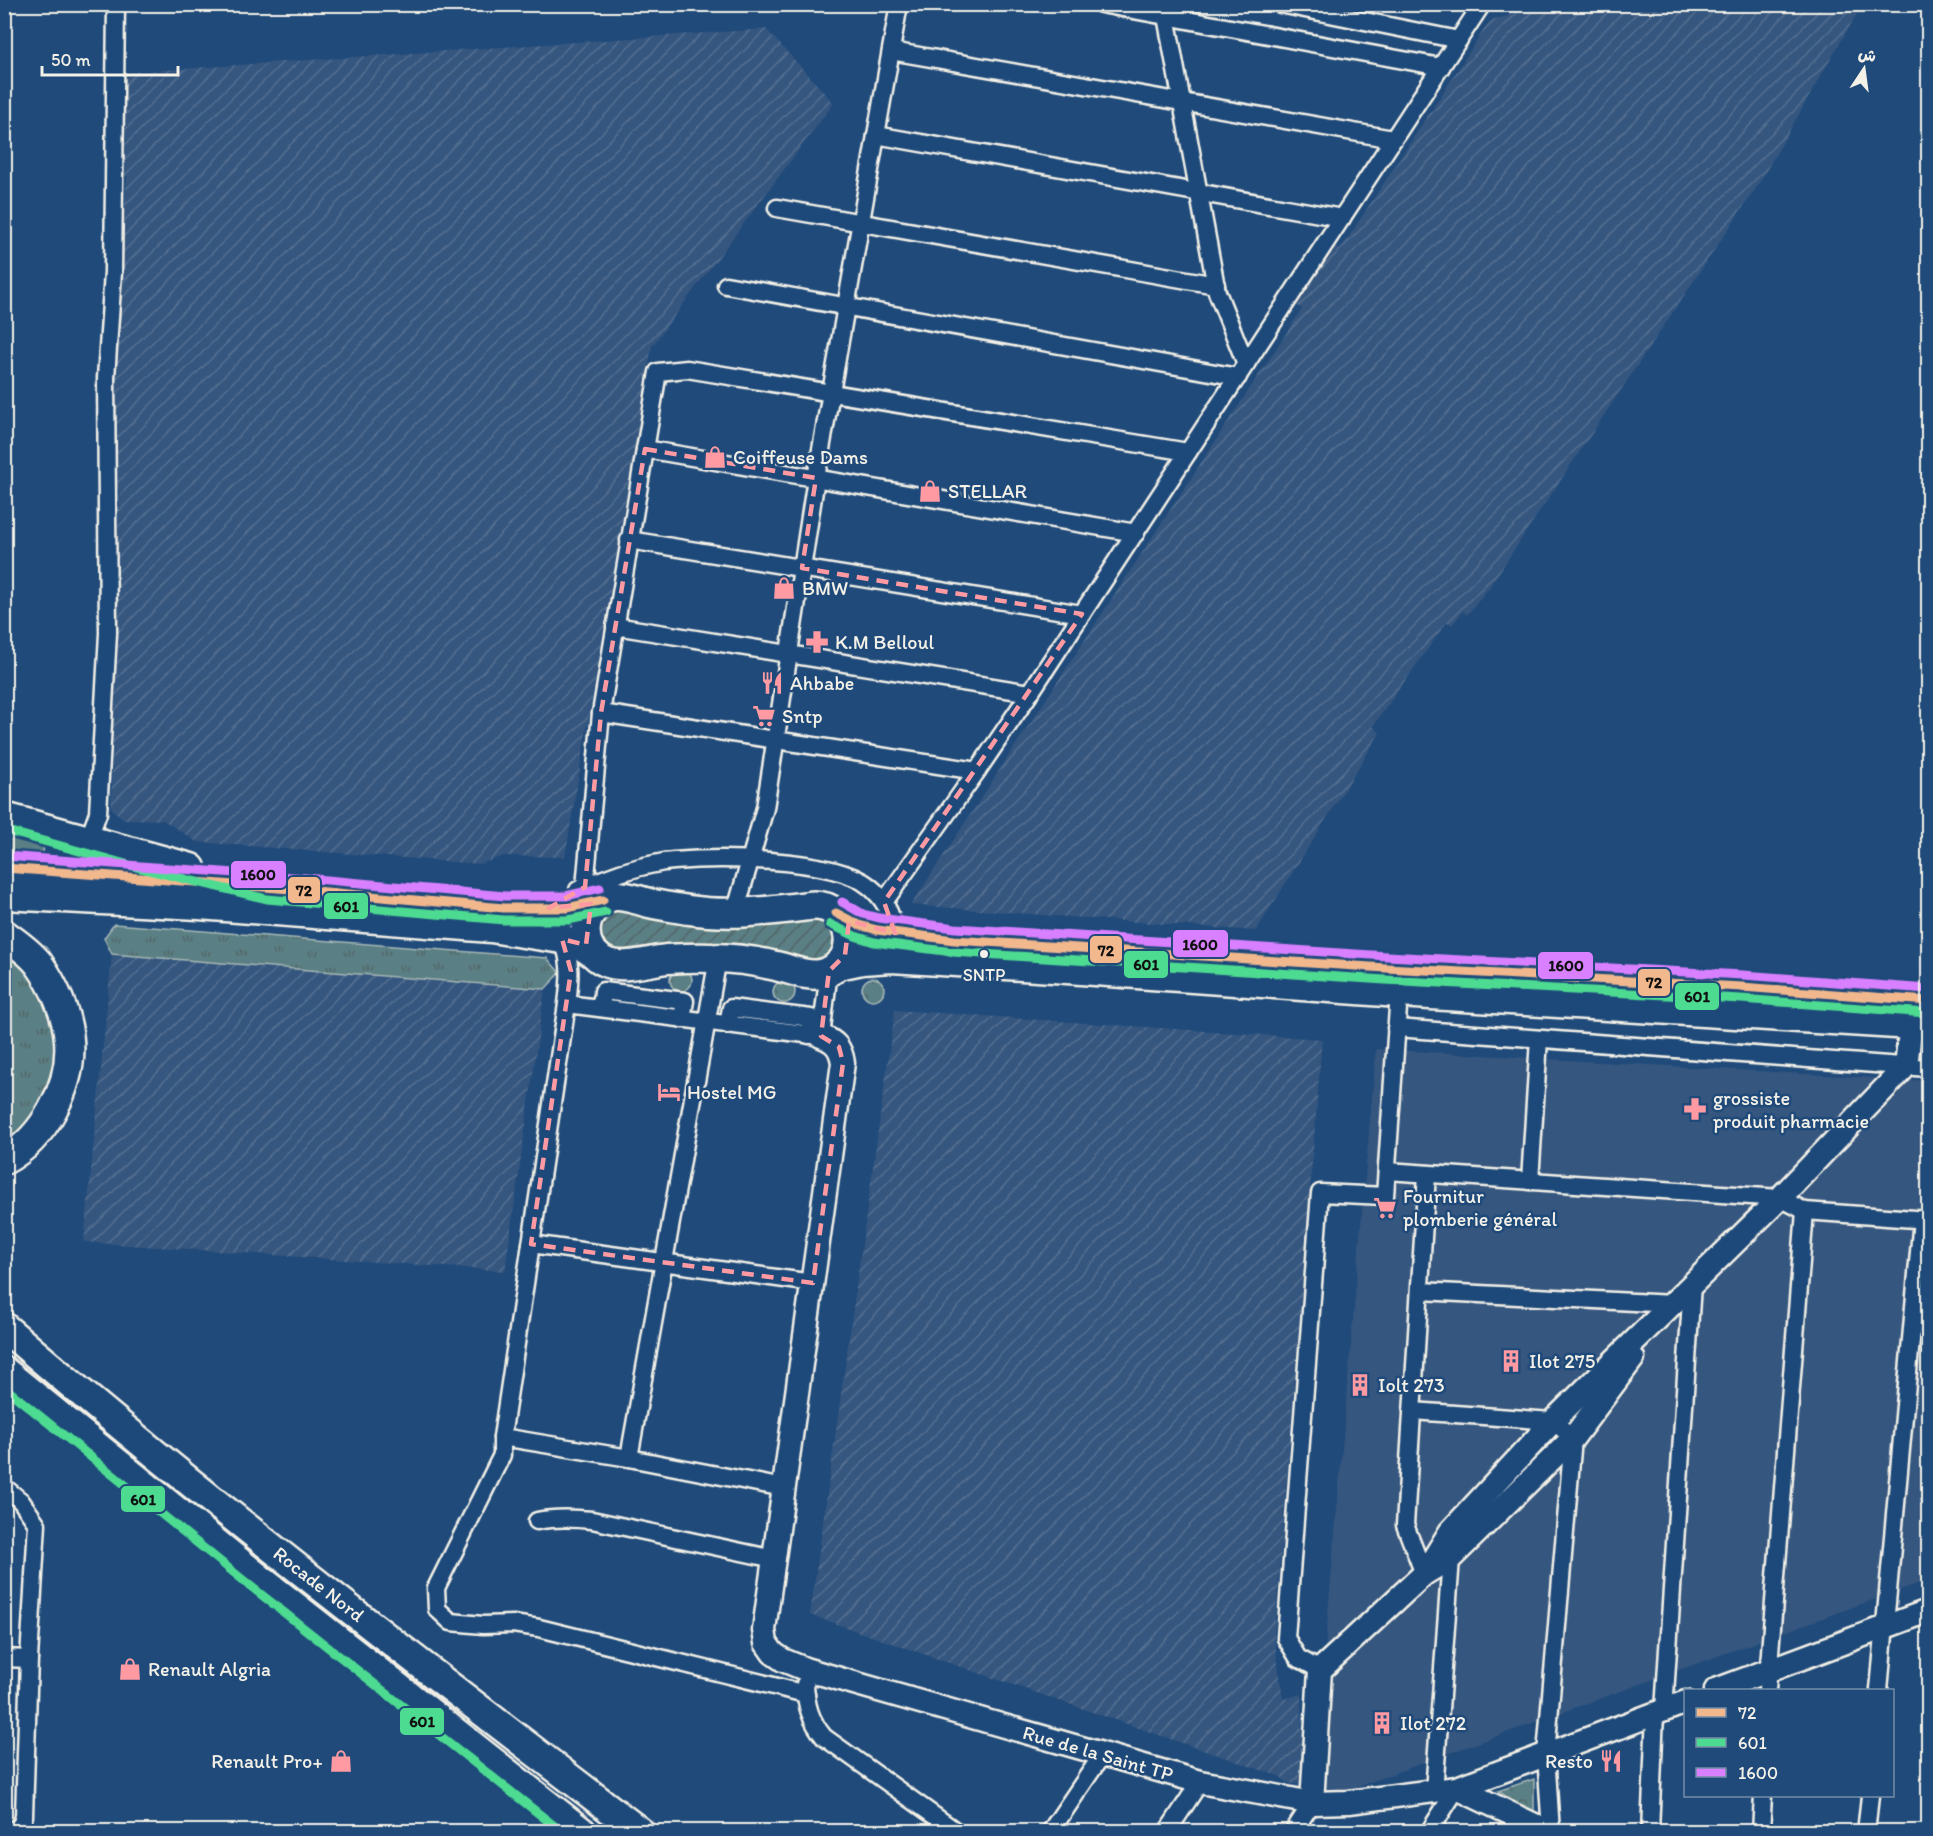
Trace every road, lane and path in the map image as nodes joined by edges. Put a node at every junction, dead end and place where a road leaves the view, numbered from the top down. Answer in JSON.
{"nodes":[{"id":1,"x":116,"y":4,"type":"edge"},
{"id":2,"x":899,"y":4,"type":"edge"},
{"id":3,"x":1101,"y":4,"type":"edge"},
{"id":4,"x":1280,"y":4,"type":"edge"},
{"id":5,"x":1482,"y":4,"type":"edge"},
{"id":6,"x":1166,"y":16,"type":"junction"},
{"id":7,"x":1459,"y":40,"type":"junction"},
{"id":8,"x":891,"y":51,"type":"junction"},
{"id":9,"x":1441,"y":67,"type":"junction"},
{"id":10,"x":1182,"y":102,"type":"junction"},
{"id":11,"x":876,"y":135,"type":"junction"},
{"id":12,"x":1393,"y":139,"type":"junction"},
{"id":13,"x":1199,"y":193,"type":"junction"},
{"id":14,"x":777,"y":208,"type":"dead end"},
{"id":15,"x":1342,"y":218,"type":"junction"},
{"id":16,"x":861,"y":223,"type":"junction"},
{"id":17,"x":726,"y":285,"type":"dead end"},
{"id":18,"x":1216,"y":285,"type":"junction"},
{"id":19,"x":846,"y":307,"type":"junction"},
{"id":20,"x":1242,"y":371,"type":"junction"},
{"id":21,"x":830,"y":393,"type":"junction"},
{"id":22,"x":645,"y":449,"type":"junction"},
{"id":23,"x":1188,"y":452,"type":"junction"},
{"id":24,"x":816,"y":478,"type":"junction"},
{"id":25,"x":1136,"y":533,"type":"junction"},
{"id":26,"x":629,"y":540,"type":"junction"},
{"id":27,"x":802,"y":568,"type":"junction"},
{"id":28,"x":1082,"y":614,"type":"junction"},
{"id":29,"x":615,"y":626,"type":"junction"},
{"id":30,"x":789,"y":654,"type":"junction"},
{"id":31,"x":1030,"y":693,"type":"junction"},
{"id":32,"x":601,"y":713,"type":"junction"},
{"id":33,"x":777,"y":740,"type":"junction"},
{"id":34,"x":977,"y":771,"type":"junction"},
{"id":35,"x":4,"y":818,"type":"edge"},
{"id":36,"x":88,"y":841,"type":"junction"},
{"id":37,"x":750,"y":861,"type":"junction"},
{"id":38,"x":4,"y":868,"type":"edge"},
{"id":39,"x":269,"y":887,"type":"junction"},
{"id":40,"x":594,"y":893,"type":"junction"},
{"id":41,"x":4,"y":895,"type":"edge"},
{"id":42,"x":884,"y":902,"type":"junction"},
{"id":43,"x":735,"y":913,"type":"junction"},
{"id":44,"x":836,"y":913,"type":"junction"},
{"id":45,"x":895,"y":933,"type":"junction"},
{"id":46,"x":4,"y":934,"type":"edge"},
{"id":47,"x":562,"y":939,"type":"junction"},
{"id":48,"x":596,"y":955,"type":"junction"},
{"id":49,"x":718,"y":958,"type":"junction"},
{"id":50,"x":833,"y":968,"type":"junction"},
{"id":51,"x":1399,"y":993,"type":"junction"},
{"id":52,"x":1929,"y":1001,"type":"edge"},
{"id":53,"x":567,"y":1004,"type":"junction"},
{"id":54,"x":706,"y":1023,"type":"junction"},
{"id":55,"x":1920,"y":1025,"type":"edge"},
{"id":56,"x":1396,"y":1028,"type":"junction"},
{"id":57,"x":815,"y":1035,"type":"junction"},
{"id":58,"x":1539,"y":1038,"type":"junction"},
{"id":59,"x":1906,"y":1066,"type":"junction"},
{"id":60,"x":1929,"y":1068,"type":"edge"},
{"id":61,"x":4,"y":1160,"type":"edge"},
{"id":62,"x":1388,"y":1171,"type":"junction"},
{"id":63,"x":1427,"y":1174,"type":"junction"},
{"id":64,"x":1530,"y":1181,"type":"junction"},
{"id":65,"x":1780,"y":1198,"type":"junction"},
{"id":66,"x":1805,"y":1211,"type":"junction"},
{"id":67,"x":1925,"y":1220,"type":"edge"},
{"id":68,"x":531,"y":1244,"type":"junction"},
{"id":69,"x":664,"y":1263,"type":"junction"},
{"id":70,"x":813,"y":1283,"type":"junction"},
{"id":71,"x":1692,"y":1285,"type":"junction"},
{"id":72,"x":1420,"y":1291,"type":"junction"},
{"id":73,"x":1673,"y":1304,"type":"junction"},
{"id":74,"x":4,"y":1327,"type":"edge"},
{"id":75,"x":4,"y":1371,"type":"edge"},
{"id":76,"x":1412,"y":1411,"type":"junction"},
{"id":77,"x":1553,"y":1420,"type":"junction"},
{"id":78,"x":502,"y":1437,"type":"junction"},
{"id":79,"x":1572,"y":1438,"type":"junction"},
{"id":80,"x":629,"y":1458,"type":"junction"},
{"id":81,"x":4,"y":1487,"type":"edge"},
{"id":82,"x":784,"y":1488,"type":"junction"},
{"id":83,"x":537,"y":1521,"type":"dead end"},
{"id":84,"x":1450,"y":1558,"type":"junction"},
{"id":85,"x":774,"y":1559,"type":"junction"},
{"id":86,"x":1424,"y":1574,"type":"junction"},
{"id":87,"x":1929,"y":1611,"type":"edge"},
{"id":88,"x":1884,"y":1627,"type":"junction"},
{"id":89,"x":4,"y":1658,"type":"edge"},
{"id":90,"x":29,"y":1659,"type":"junction"},
{"id":91,"x":805,"y":1669,"type":"junction"},
{"id":92,"x":1320,"y":1670,"type":"junction"},
{"id":93,"x":1768,"y":1681,"type":"edge"},
{"id":94,"x":1722,"y":1689,"type":"edge"},
{"id":95,"x":1879,"y":1689,"type":"edge"},
{"id":96,"x":806,"y":1694,"type":"junction"},
{"id":97,"x":1684,"y":1703,"type":"edge"},
{"id":98,"x":1659,"y":1712,"type":"junction"},
{"id":99,"x":1546,"y":1754,"type":"junction"},
{"id":100,"x":1101,"y":1755,"type":"junction"},
{"id":101,"x":1200,"y":1782,"type":"junction"},
{"id":102,"x":1457,"y":1788,"type":"junction"},
{"id":103,"x":1434,"y":1792,"type":"junction"},
{"id":104,"x":1763,"y":1797,"type":"edge"},
{"id":105,"x":1870,"y":1797,"type":"edge"},
{"id":106,"x":1312,"y":1803,"type":"junction"},
{"id":107,"x":4,"y":1830,"type":"edge"},
{"id":108,"x":582,"y":1832,"type":"edge"},
{"id":109,"x":640,"y":1832,"type":"edge"},
{"id":110,"x":957,"y":1832,"type":"edge"},
{"id":111,"x":1050,"y":1832,"type":"edge"},
{"id":112,"x":1167,"y":1832,"type":"edge"},
{"id":113,"x":1293,"y":1832,"type":"edge"},
{"id":114,"x":1429,"y":1832,"type":"edge"},
{"id":115,"x":1550,"y":1832,"type":"edge"},
{"id":116,"x":1650,"y":1832,"type":"edge"},
{"id":117,"x":1761,"y":1832,"type":"edge"},
{"id":118,"x":1866,"y":1832,"type":"edge"}],
"edges":[{"from":1,"to":36,"type":"street"},
{"from":2,"to":8,"type":"street"},
{"from":3,"to":6,"type":"street"},
{"from":4,"to":7,"type":"street"},
{"from":5,"to":7,"type":"street"},
{"from":6,"to":9,"type":"street"},
{"from":6,"to":10,"type":"street"},
{"from":7,"to":9,"type":"street"},
{"from":8,"to":10,"type":"street"},
{"from":8,"to":11,"type":"street"},
{"from":9,"to":12,"type":"street"},
{"from":10,"to":12,"type":"street"},
{"from":10,"to":13,"type":"street"},
{"from":11,"to":13,"type":"street"},
{"from":11,"to":16,"type":"street"},
{"from":12,"to":15,"type":"street"},
{"from":13,"to":15,"type":"street"},
{"from":13,"to":18,"type":"street"},
{"from":14,"to":16,"type":"street"},
{"from":15,"to":20,"type":"street"},
{"from":16,"to":18,"type":"street"},
{"from":16,"to":19,"type":"street"},
{"from":17,"to":19,"type":"street"},
{"from":18,"to":20,"type":"street"},
{"from":19,"to":20,"type":"street"},
{"from":19,"to":21,"type":"street"},
{"from":20,"to":23,"type":"street"},
{"from":21,"to":22,"type":"street"},
{"from":21,"to":23,"type":"street"},
{"from":21,"to":24,"type":"street"},
{"from":22,"to":24,"type":"street"},
{"from":22,"to":26,"type":"street"},
{"from":23,"to":25,"type":"street"},
{"from":24,"to":25,"type":"street"},
{"from":24,"to":27,"type":"street"},
{"from":25,"to":28,"type":"street"},
{"from":26,"to":27,"type":"street"},
{"from":26,"to":29,"type":"street"},
{"from":27,"to":28,"type":"street"},
{"from":27,"to":30,"type":"street"},
{"from":28,"to":31,"type":"street"},
{"from":29,"to":30,"type":"street"},
{"from":29,"to":32,"type":"street"},
{"from":30,"to":31,"type":"street"},
{"from":30,"to":33,"type":"street"},
{"from":31,"to":34,"type":"street"},
{"from":32,"to":33,"type":"street"},
{"from":32,"to":40,"type":"street"},
{"from":33,"to":34,"type":"street"},
{"from":33,"to":37,"type":"street"},
{"from":34,"to":42,"type":"street"},
{"from":35,"to":36,"type":"highway"},
{"from":36,"to":39,"type":"highway"},
{"from":37,"to":40,"type":"street"},
{"from":37,"to":42,"type":"street"},
{"from":37,"to":43,"type":"street"},
{"from":38,"to":39,"type":"highway"},
{"from":39,"to":40,"type":"highway"},
{"from":40,"to":43,"type":"highway"},
{"from":40,"to":48,"type":"highway"},
{"from":41,"to":47,"type":"highway"},
{"from":42,"to":45,"type":"street"},
{"from":43,"to":44,"type":"highway"},
{"from":44,"to":45,"type":"highway"},
{"from":44,"to":50,"type":"highway"},
{"from":45,"to":52,"type":"highway"},
{"from":46,"to":61,"type":"highway"},
{"from":47,"to":48,"type":"highway"},
{"from":47,"to":53,"type":"street"},
{"from":48,"to":49,"type":"highway"},
{"from":49,"to":50,"type":"highway"},
{"from":49,"to":54,"type":"street"},
{"from":50,"to":51,"type":"highway"},
{"from":50,"to":57,"type":"street"},
{"from":51,"to":55,"type":"highway"},
{"from":51,"to":56,"type":"street"},
{"from":53,"to":54,"type":"street"},
{"from":53,"to":68,"type":"street"},
{"from":54,"to":57,"type":"street"},
{"from":54,"to":69,"type":"street"},
{"from":55,"to":59,"type":"street"},
{"from":56,"to":58,"type":"street"},
{"from":56,"to":62,"type":"street"},
{"from":57,"to":70,"type":"street"},
{"from":58,"to":59,"type":"street"},
{"from":58,"to":64,"type":"street"},
{"from":59,"to":60,"type":"street"},
{"from":59,"to":65,"type":"street"},
{"from":62,"to":63,"type":"street"},
{"from":62,"to":92,"type":"street"},
{"from":63,"to":64,"type":"street"},
{"from":63,"to":72,"type":"street"},
{"from":64,"to":65,"type":"street"},
{"from":65,"to":66,"type":"street"},
{"from":65,"to":71,"type":"street"},
{"from":66,"to":67,"type":"street"},
{"from":66,"to":93,"type":"street"},
{"from":67,"to":88,"type":"street"},
{"from":68,"to":69,"type":"street"},
{"from":68,"to":78,"type":"street"},
{"from":69,"to":70,"type":"street"},
{"from":69,"to":80,"type":"street"},
{"from":70,"to":82,"type":"street"},
{"from":71,"to":73,"type":"street"},
{"from":71,"to":98,"type":"street"},
{"from":72,"to":73,"type":"street"},
{"from":72,"to":76,"type":"street"},
{"from":73,"to":77,"type":"street"},
{"from":73,"to":79,"type":"street"},
{"from":74,"to":109,"type":"highway","name":"Rocade Nord"},
{"from":75,"to":108,"type":"highway","name":"Rocade Nord"},
{"from":76,"to":77,"type":"street"},
{"from":76,"to":86,"type":"street"},
{"from":77,"to":79,"type":"street"},
{"from":77,"to":86,"type":"street"},
{"from":78,"to":80,"type":"street"},
{"from":78,"to":96,"type":"street"},
{"from":79,"to":84,"type":"street"},
{"from":79,"to":99,"type":"street"},
{"from":80,"to":82,"type":"street"},
{"from":81,"to":90,"type":"street"},
{"from":82,"to":85,"type":"street"},
{"from":83,"to":85,"type":"street"},
{"from":84,"to":86,"type":"street"},
{"from":84,"to":103,"type":"street"},
{"from":85,"to":91,"type":"street","name":"Rue de la Saint TP"},
{"from":86,"to":92,"type":"street"},
{"from":87,"to":88,"type":"street"},
{"from":88,"to":93,"type":"street"},
{"from":88,"to":95,"type":"street"},
{"from":89,"to":90,"type":"street"},
{"from":90,"to":107,"type":"street"},
{"from":91,"to":96,"type":"street"},
{"from":91,"to":100,"type":"street","name":"Rue de la Saint TP"},
{"from":92,"to":106,"type":"street"},
{"from":93,"to":94,"type":"street"},
{"from":96,"to":110,"type":"street"},
{"from":97,"to":98,"type":"street","name":"Rue de la Saint TP"},
{"from":98,"to":99,"type":"street","name":"Rue de la Saint TP"},
{"from":98,"to":116,"type":"street"},
{"from":99,"to":102,"type":"street","name":"Rue de la Saint TP"},
{"from":99,"to":115,"type":"street"},
{"from":100,"to":101,"type":"street","name":"Rue de la Saint TP"},
{"from":100,"to":111,"type":"street"},
{"from":101,"to":106,"type":"street","name":"Rue de la Saint TP"},
{"from":101,"to":112,"type":"street"},
{"from":102,"to":103,"type":"street","name":"Rue de la Saint TP"},
{"from":102,"to":114,"type":"street"},
{"from":102,"to":115,"type":"street"},
{"from":103,"to":106,"type":"street","name":"Rue de la Saint TP"},
{"from":104,"to":117,"type":"street"},
{"from":105,"to":118,"type":"street"},
{"from":106,"to":113,"type":"street"}]}
